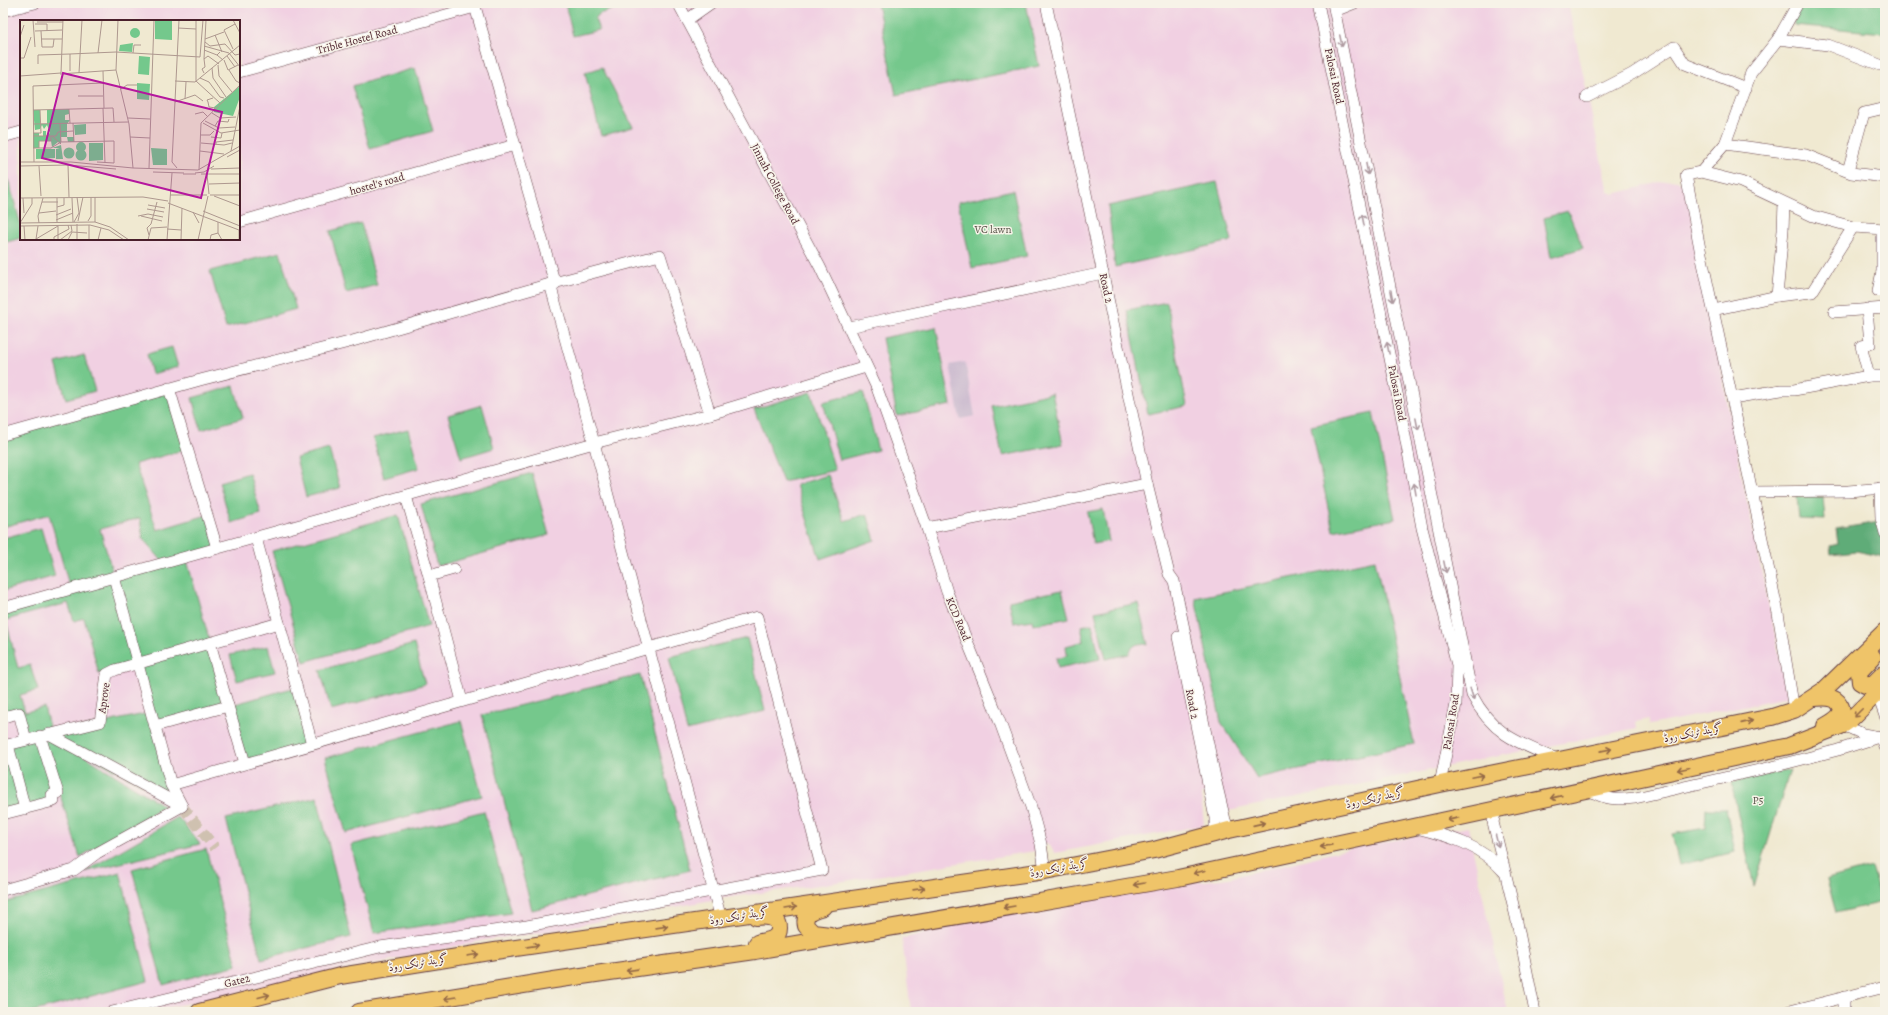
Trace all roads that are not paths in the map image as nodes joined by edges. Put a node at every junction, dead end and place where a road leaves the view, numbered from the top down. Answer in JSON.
{"nodes":[{"id":1,"x":34,"y":3,"type":"edge"},
{"id":2,"x":678,"y":3,"type":"edge"},
{"id":3,"x":711,"y":3,"type":"edge"},
{"id":4,"x":1046,"y":3,"type":"edge"},
{"id":5,"x":1318,"y":3,"type":"edge"},
{"id":6,"x":1355,"y":3,"type":"edge"},
{"id":7,"x":1798,"y":3,"type":"edge"},
{"id":8,"x":474,"y":5,"type":"edge"},
{"id":9,"x":1334,"y":7,"type":"edge"},
{"id":10,"x":3,"y":11,"type":"edge"},
{"id":11,"x":688,"y":20,"type":"junction"},
{"id":12,"x":1778,"y":39,"type":"junction"},
{"id":13,"x":1885,"y":65,"type":"edge"},
{"id":14,"x":240,"y":72,"type":"edge"},
{"id":15,"x":1746,"y":88,"type":"junction"},
{"id":16,"x":1587,"y":97,"type":"dead end"},
{"id":17,"x":1885,"y":108,"type":"edge"},
{"id":18,"x":20,"y":132,"type":"edge"},
{"id":19,"x":3,"y":137,"type":"edge"},
{"id":20,"x":1725,"y":144,"type":"junction"},
{"id":21,"x":515,"y":145,"type":"junction"},
{"id":22,"x":1702,"y":172,"type":"junction"},
{"id":23,"x":1848,"y":172,"type":"junction"},
{"id":24,"x":1885,"y":177,"type":"edge"},
{"id":25,"x":1784,"y":203,"type":"junction"},
{"id":26,"x":240,"y":222,"type":"edge"},
{"id":27,"x":1853,"y":227,"type":"junction"},
{"id":28,"x":1884,"y":229,"type":"edge"},
{"id":29,"x":1103,"y":273,"type":"junction"},
{"id":30,"x":552,"y":284,"type":"junction"},
{"id":31,"x":1878,"y":291,"type":"dead end"},
{"id":32,"x":1778,"y":296,"type":"junction"},
{"id":33,"x":1885,"y":308,"type":"edge"},
{"id":34,"x":1867,"y":309,"type":"junction"},
{"id":35,"x":1713,"y":310,"type":"junction"},
{"id":36,"x":1834,"y":312,"type":"dead end"},
{"id":37,"x":849,"y":328,"type":"junction"},
{"id":38,"x":866,"y":368,"type":"junction"},
{"id":39,"x":1870,"y":376,"type":"junction"},
{"id":40,"x":1885,"y":376,"type":"edge"},
{"id":41,"x":169,"y":388,"type":"junction"},
{"id":42,"x":1732,"y":398,"type":"junction"},
{"id":43,"x":710,"y":414,"type":"junction"},
{"id":44,"x":3,"y":435,"type":"edge"},
{"id":45,"x":594,"y":443,"type":"junction"},
{"id":46,"x":1147,"y":484,"type":"junction"},
{"id":47,"x":1882,"y":488,"type":"edge"},
{"id":48,"x":1752,"y":492,"type":"junction"},
{"id":49,"x":406,"y":496,"type":"junction"},
{"id":50,"x":927,"y":528,"type":"junction"},
{"id":51,"x":1885,"y":533,"type":"edge"},
{"id":52,"x":256,"y":538,"type":"junction"},
{"id":53,"x":217,"y":548,"type":"junction"},
{"id":54,"x":454,"y":569,"type":"dead end"},
{"id":55,"x":429,"y":576,"type":"junction"},
{"id":56,"x":114,"y":577,"type":"junction"},
{"id":57,"x":3,"y":608,"type":"edge"},
{"id":58,"x":279,"y":624,"type":"junction"},
{"id":59,"x":1885,"y":631,"type":"edge"},
{"id":60,"x":1455,"y":635,"type":"junction"},
{"id":61,"x":210,"y":643,"type":"junction"},
{"id":62,"x":1885,"y":644,"type":"edge"},
{"id":63,"x":649,"y":649,"type":"junction"},
{"id":64,"x":138,"y":664,"type":"junction"},
{"id":65,"x":1885,"y":672,"type":"edge"},
{"id":66,"x":1813,"y":698,"type":"junction"},
{"id":67,"x":1880,"y":700,"type":"edge"},
{"id":68,"x":462,"y":701,"type":"junction"},
{"id":69,"x":228,"y":706,"type":"junction"},
{"id":70,"x":1794,"y":710,"type":"junction"},
{"id":71,"x":3,"y":718,"type":"edge"},
{"id":72,"x":155,"y":726,"type":"junction"},
{"id":73,"x":1850,"y":726,"type":"junction"},
{"id":74,"x":45,"y":735,"type":"junction"},
{"id":75,"x":1882,"y":736,"type":"edge"},
{"id":76,"x":26,"y":740,"type":"junction"},
{"id":77,"x":312,"y":744,"type":"junction"},
{"id":78,"x":5,"y":746,"type":"edge"},
{"id":79,"x":1885,"y":748,"type":"edge"},
{"id":80,"x":1557,"y":759,"type":"junction"},
{"id":81,"x":245,"y":763,"type":"junction"},
{"id":82,"x":1440,"y":784,"type":"junction"},
{"id":83,"x":171,"y":786,"type":"junction"},
{"id":84,"x":1588,"y":789,"type":"junction"},
{"id":85,"x":182,"y":806,"type":"junction"},
{"id":86,"x":25,"y":809,"type":"junction"},
{"id":87,"x":1499,"y":809,"type":"junction"},
{"id":88,"x":3,"y":814,"type":"edge"},
{"id":89,"x":1416,"y":828,"type":"junction"},
{"id":90,"x":1222,"y":832,"type":"junction"},
{"id":91,"x":1045,"y":871,"type":"junction"},
{"id":92,"x":1506,"y":874,"type":"junction"},
{"id":93,"x":3,"y":890,"type":"edge"},
{"id":94,"x":715,"y":891,"type":"junction"},
{"id":95,"x":844,"y":900,"type":"junction"},
{"id":96,"x":723,"y":919,"type":"junction"},
{"id":97,"x":873,"y":930,"type":"junction"},
{"id":98,"x":684,"y":963,"type":"junction"},
{"id":99,"x":1885,"y":987,"type":"edge"},
{"id":100,"x":1844,"y":997,"type":"junction"},
{"id":101,"x":112,"y":1012,"type":"edge"},
{"id":102,"x":199,"y":1012,"type":"edge"},
{"id":103,"x":359,"y":1012,"type":"edge"},
{"id":104,"x":1535,"y":1012,"type":"edge"},
{"id":105,"x":1786,"y":1012,"type":"edge"},
{"id":106,"x":1844,"y":1012,"type":"edge"}],
"edges":[{"from":1,"to":10,"type":"street"},
{"from":2,"to":11,"type":"street","name":"Jinnah College Road"},
{"from":3,"to":11,"type":"street"},
{"from":4,"to":29,"type":"street","name":"Road 2"},
{"from":60,"to":5,"type":"street","name":"Palosai Road","one_way":true},
{"from":6,"to":9,"type":"street"},
{"from":7,"to":12,"type":"street"},
{"from":8,"to":14,"type":"street","name":"Trible Hostel Road"},
{"from":8,"to":21,"type":"street"},
{"from":9,"to":60,"type":"street","one_way":true},
{"from":11,"to":37,"type":"street","name":"Jinnah College Road"},
{"from":12,"to":13,"type":"street"},
{"from":12,"to":15,"type":"street"},
{"from":15,"to":16,"type":"street"},
{"from":15,"to":20,"type":"street"},
{"from":17,"to":23,"type":"street"},
{"from":18,"to":19,"type":"street"},
{"from":20,"to":22,"type":"street"},
{"from":20,"to":23,"type":"street"},
{"from":21,"to":26,"type":"street","name":"hostel's road"},
{"from":21,"to":30,"type":"street"},
{"from":22,"to":25,"type":"street"},
{"from":22,"to":35,"type":"street"},
{"from":23,"to":24,"type":"street"},
{"from":25,"to":27,"type":"street"},
{"from":25,"to":32,"type":"street"},
{"from":27,"to":28,"type":"street"},
{"from":27,"to":32,"type":"street"},
{"from":28,"to":31,"type":"street"},
{"from":29,"to":37,"type":"street"},
{"from":29,"to":46,"type":"street","name":"Road 2"},
{"from":30,"to":41,"type":"street"},
{"from":30,"to":43,"type":"street"},
{"from":30,"to":45,"type":"street"},
{"from":32,"to":35,"type":"street"},
{"from":33,"to":34,"type":"street"},
{"from":34,"to":36,"type":"street"},
{"from":34,"to":39,"type":"street"},
{"from":35,"to":42,"type":"street"},
{"from":37,"to":38,"type":"street","name":"Jinnah College Road"},
{"from":38,"to":43,"type":"street"},
{"from":38,"to":50,"type":"street","name":"KCD Road"},
{"from":39,"to":40,"type":"street"},
{"from":39,"to":42,"type":"street"},
{"from":41,"to":44,"type":"street"},
{"from":41,"to":53,"type":"street"},
{"from":42,"to":48,"type":"street"},
{"from":43,"to":45,"type":"street"},
{"from":45,"to":49,"type":"street"},
{"from":45,"to":63,"type":"street"},
{"from":46,"to":50,"type":"street"},
{"from":46,"to":90,"type":"street","name":"Road 2"},
{"from":47,"to":48,"type":"street"},
{"from":47,"to":51,"type":"street"},
{"from":48,"to":70,"type":"street"},
{"from":49,"to":52,"type":"street"},
{"from":49,"to":55,"type":"street"},
{"from":50,"to":91,"type":"street","name":"KCD Road"},
{"from":52,"to":53,"type":"street"},
{"from":52,"to":58,"type":"street"},
{"from":53,"to":56,"type":"street"},
{"from":54,"to":55,"type":"street"},
{"from":55,"to":68,"type":"street"},
{"from":56,"to":57,"type":"street"},
{"from":56,"to":64,"type":"street"},
{"from":58,"to":61,"type":"street"},
{"from":58,"to":77,"type":"street"},
{"from":59,"to":66,"type":"highway","name":"گرینڈ ٹرنک روڈ"},
{"from":60,"to":80,"type":"street","one_way":true},
{"from":60,"to":82,"type":"street","name":"Palosai Road"},
{"from":61,"to":64,"type":"street"},
{"from":61,"to":69,"type":"street"},
{"from":62,"to":67,"type":"highway"},
{"from":63,"to":68,"type":"street"},
{"from":63,"to":94,"type":"street"},
{"from":63,"to":94,"type":"street","name":"Gate2"},
{"from":64,"to":72,"type":"street"},
{"from":64,"to":74,"type":"street","name":"Aprove"},
{"from":65,"to":67,"type":"highway"},
{"from":66,"to":70,"type":"highway","name":"گرینڈ ٹرنک روڈ"},
{"from":66,"to":73,"type":"highway"},
{"from":67,"to":73,"type":"highway","one_way":true},
{"from":68,"to":77,"type":"street"},
{"from":69,"to":72,"type":"street"},
{"from":69,"to":81,"type":"street"},
{"from":80,"to":70,"type":"highway","name":"گرینڈ ٹرنک روڈ","one_way":true},
{"from":71,"to":76,"type":"street"},
{"from":72,"to":83,"type":"street"},
{"from":73,"to":75,"type":"street"},
{"from":73,"to":84,"type":"highway","one_way":true},
{"from":74,"to":76,"type":"street"},
{"from":74,"to":85,"type":"street"},
{"from":74,"to":86,"type":"street"},
{"from":75,"to":79,"type":"street"},
{"from":75,"to":84,"type":"street"},
{"from":76,"to":78,"type":"street"},
{"from":77,"to":81,"type":"street"},
{"from":78,"to":86,"type":"street"},
{"from":82,"to":80,"type":"highway","name":"گرینڈ ٹرنک روڈ","one_way":true},
{"from":81,"to":83,"type":"street"},
{"from":90,"to":82,"type":"highway","name":"گرینڈ ٹرنک روڈ","one_way":true},
{"from":83,"to":85,"type":"street"},
{"from":84,"to":87,"type":"highway","one_way":true},
{"from":85,"to":93,"type":"street"},
{"from":86,"to":88,"type":"street"},
{"from":87,"to":89,"type":"highway","one_way":true},
{"from":87,"to":92,"type":"street","one_way":true},
{"from":89,"to":92,"type":"street"},
{"from":89,"to":97,"type":"highway","one_way":true},
{"from":90,"to":91,"type":"highway","name":"گرینڈ ٹرنک روڈ"},
{"from":95,"to":91,"type":"highway","name":"گرینڈ ٹرنک روڈ","one_way":true},
{"from":92,"to":104,"type":"street"},
{"from":94,"to":96,"type":"street"},
{"from":94,"to":101,"type":"street","name":"Gate2"},
{"from":96,"to":95,"type":"highway","name":"گرینڈ ٹرنک روڈ","one_way":true},
{"from":95,"to":97,"type":"highway"},
{"from":96,"to":98,"type":"highway"},
{"from":102,"to":96,"type":"highway","name":"گرینڈ ٹرنک روڈ","one_way":true},
{"from":97,"to":98,"type":"highway"},
{"from":98,"to":103,"type":"highway","one_way":true},
{"from":99,"to":100,"type":"street"},
{"from":100,"to":105,"type":"street"},
{"from":100,"to":106,"type":"street"}]}
